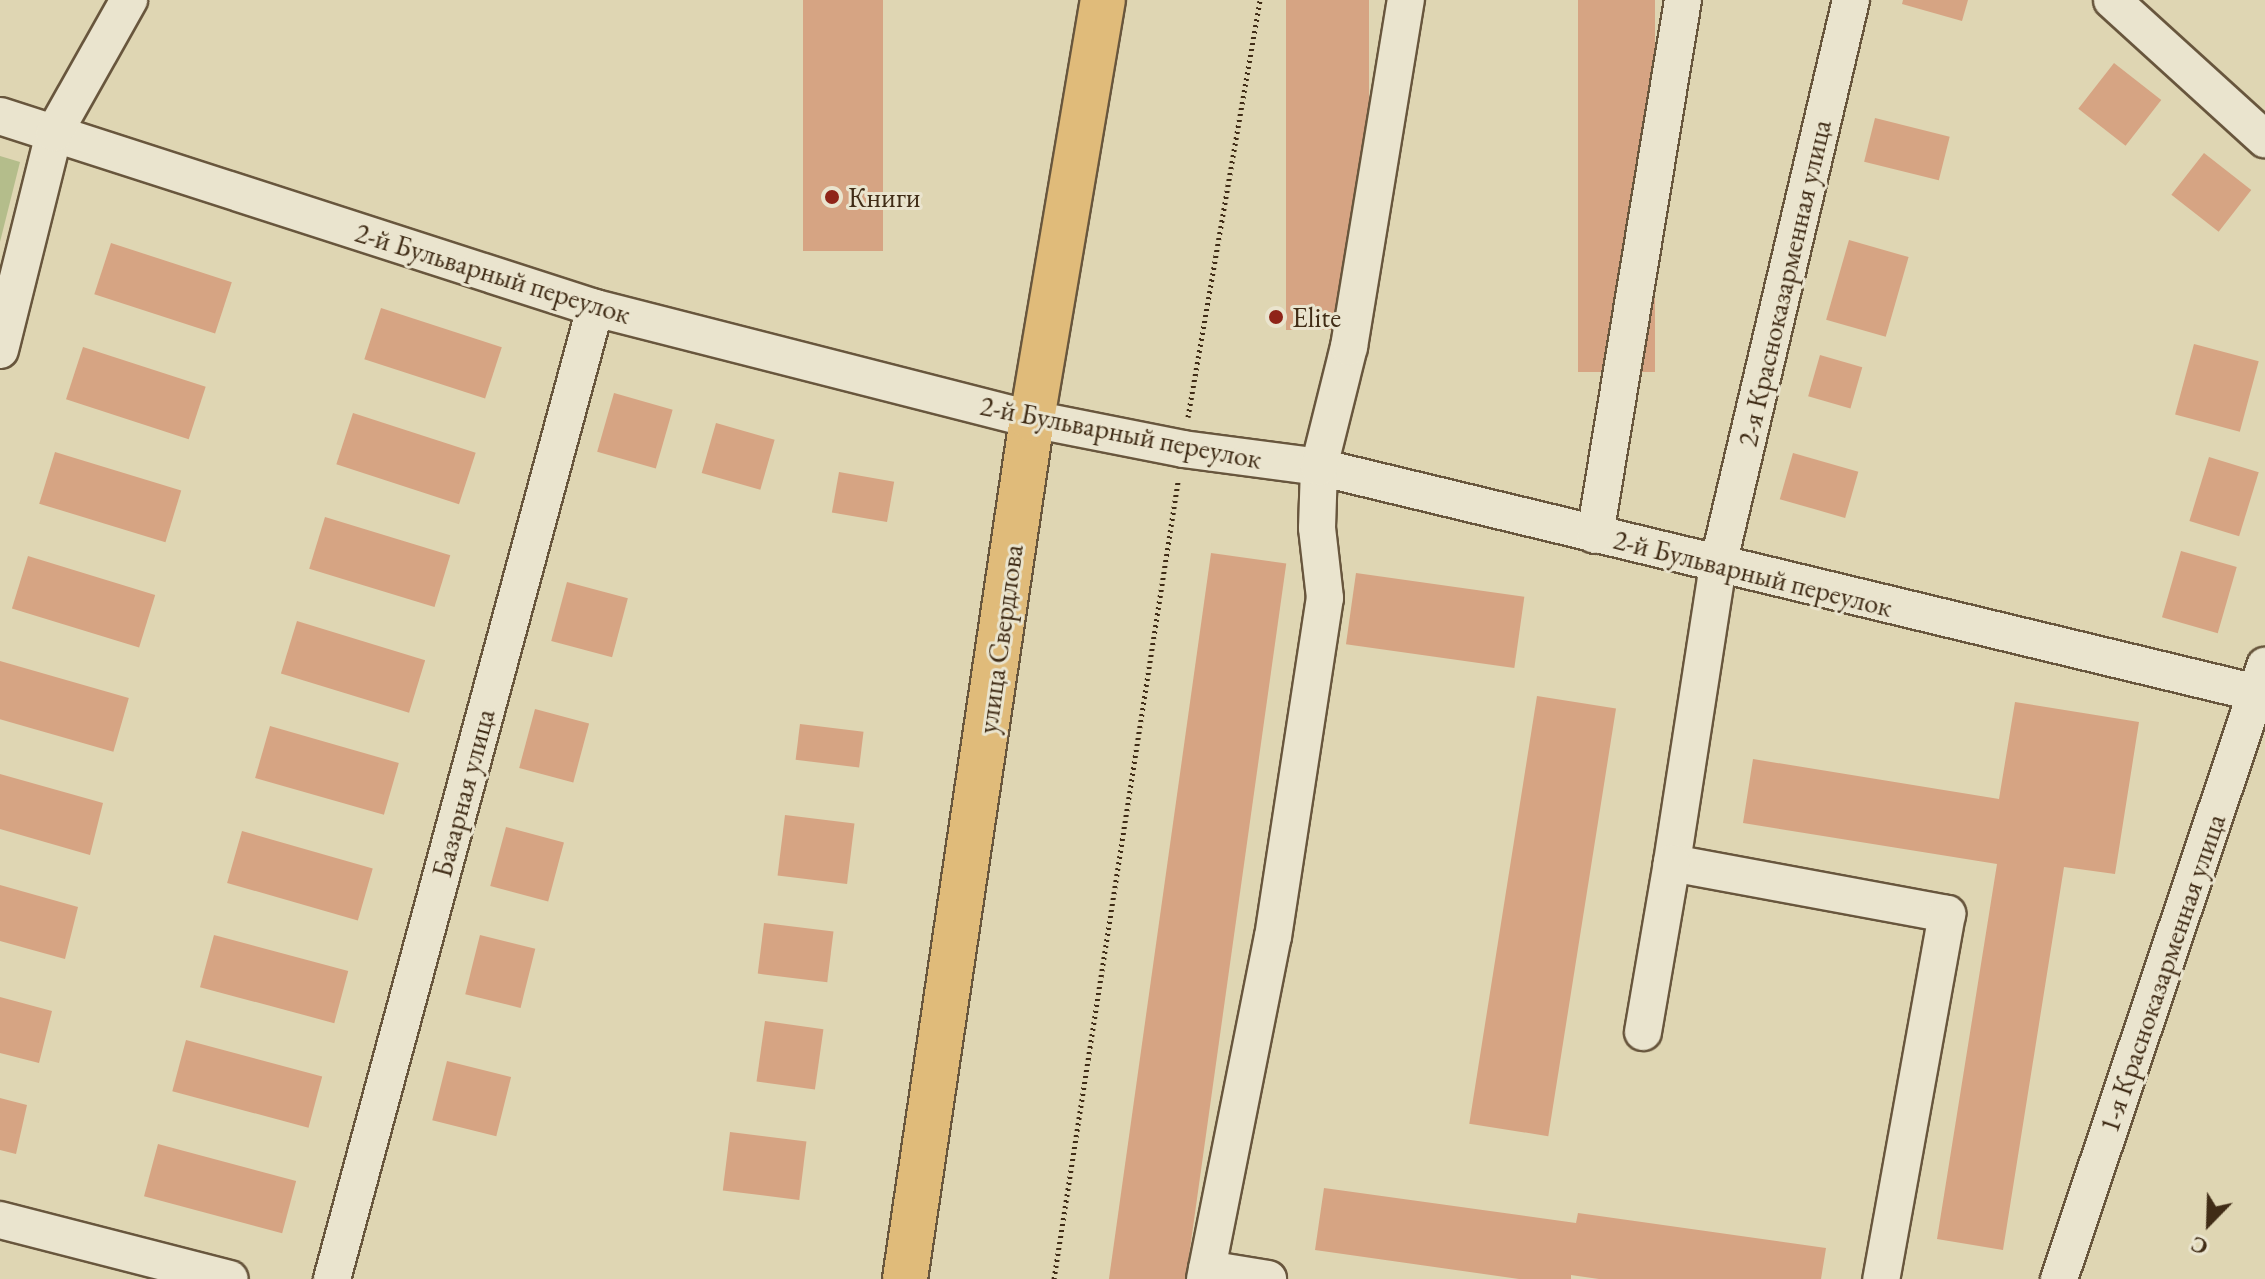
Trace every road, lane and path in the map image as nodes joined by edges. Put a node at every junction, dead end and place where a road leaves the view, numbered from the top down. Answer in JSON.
{"nodes":[{"id":1,"x":129,"y":0,"type":"edge"},
{"id":2,"x":1103,"y":0,"type":"edge"},
{"id":3,"x":1260,"y":0,"type":"edge"},
{"id":4,"x":1406,"y":0,"type":"edge"},
{"id":5,"x":1683,"y":0,"type":"edge"},
{"id":6,"x":1851,"y":0,"type":"edge"},
{"id":7,"x":2112,"y":0,"type":"edge"},
{"id":8,"x":0,"y":116,"type":"edge"},
{"id":9,"x":54,"y":133,"type":"junction"},
{"id":10,"x":2265,"y":139,"type":"edge"},
{"id":11,"x":595,"y":308,"type":"junction"},
{"id":12,"x":0,"y":350,"type":"edge"},
{"id":13,"x":1032,"y":419,"type":"junction"},
{"id":14,"x":1183,"y":449,"type":"junction"},
{"id":15,"x":1319,"y":467,"type":"junction"},
{"id":16,"x":1595,"y":535,"type":"junction"},
{"id":17,"x":1718,"y":565,"type":"junction"},
{"id":18,"x":2261,"y":679,"type":"edge"},
{"id":19,"x":1672,"y":863,"type":"junction"},
{"id":20,"x":1643,"y":1032,"type":"dead end"},
{"id":21,"x":0,"y":1220,"type":"edge"},
{"id":22,"x":1206,"y":1274,"type":"edge"},
{"id":23,"x":230,"y":1279,"type":"edge"},
{"id":24,"x":332,"y":1279,"type":"edge"},
{"id":25,"x":905,"y":1279,"type":"edge"},
{"id":26,"x":1054,"y":1279,"type":"edge"},
{"id":27,"x":1268,"y":1279,"type":"edge"},
{"id":28,"x":1881,"y":1279,"type":"edge"},
{"id":29,"x":2059,"y":1279,"type":"edge"}],
"edges":[{"from":1,"to":9,"type":"street"},
{"from":2,"to":13,"type":"main road","name":"улица Свердлова"},
{"from":3,"to":14,"type":"path"},
{"from":4,"to":15,"type":"street"},
{"from":5,"to":16,"type":"street"},
{"from":6,"to":17,"type":"street","name":"2-я Красноказарменная улица"},
{"from":7,"to":10,"type":"street"},
{"from":8,"to":9,"type":"street","name":"2-й Бульварный переулок"},
{"from":9,"to":11,"type":"street","name":"2-й Бульварный переулок"},
{"from":9,"to":12,"type":"street"},
{"from":11,"to":13,"type":"street","name":"2-й Бульварный переулок"},
{"from":11,"to":24,"type":"street","name":"Базарная улица"},
{"from":13,"to":14,"type":"street","name":"2-й Бульварный переулок"},
{"from":13,"to":25,"type":"main road","name":"улица Свердлова"},
{"from":14,"to":15,"type":"street","name":"2-й Бульварный переулок"},
{"from":14,"to":26,"type":"path"},
{"from":15,"to":16,"type":"street","name":"2-й Бульварный переулок"},
{"from":15,"to":22,"type":"street"},
{"from":16,"to":17,"type":"street","name":"2-й Бульварный переулок"},
{"from":17,"to":18,"type":"street","name":"2-й Бульварный переулок"},
{"from":17,"to":19,"type":"street","name":"2-я Красноказарменная улица"},
{"from":18,"to":29,"type":"street","name":"1-я Красноказарменная улица"},
{"from":19,"to":20,"type":"street","name":"2-я Красноказарменная улица"},
{"from":19,"to":28,"type":"street"},
{"from":21,"to":23,"type":"street"},
{"from":22,"to":27,"type":"street"}]}
